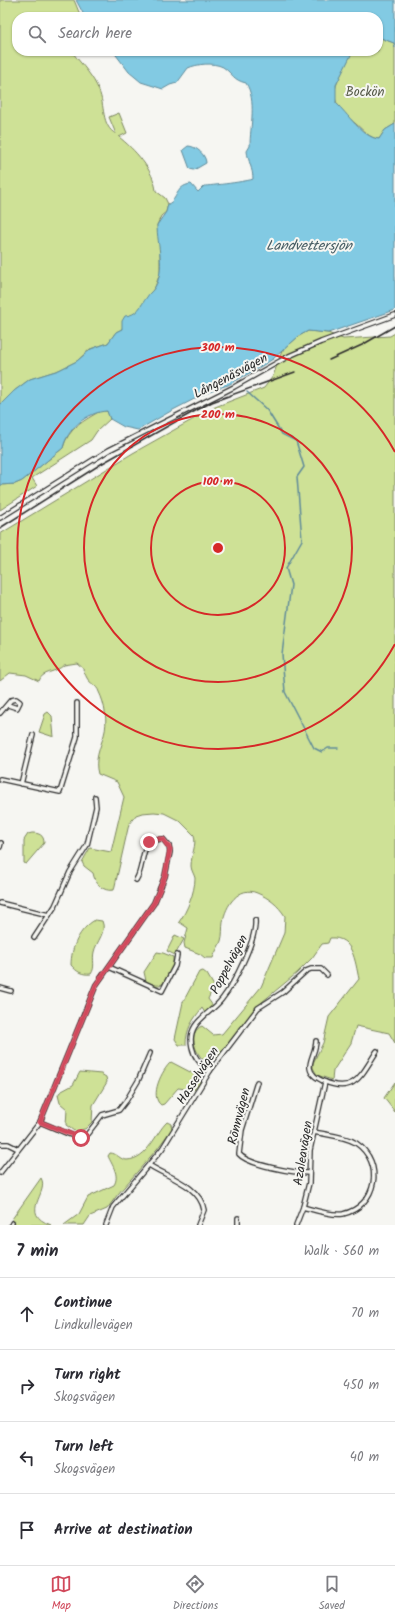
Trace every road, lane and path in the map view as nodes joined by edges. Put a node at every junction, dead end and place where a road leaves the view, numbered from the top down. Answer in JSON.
{"nodes":[{"id":1,"x":395,"y":315,"type":"edge"},
{"id":2,"x":0,"y":518,"type":"edge"},
{"id":3,"x":77,"y":703,"type":"dead end"},
{"id":4,"x":8,"y":706,"type":"dead end"},
{"id":5,"x":0,"y":713,"type":"edge"},
{"id":6,"x":33,"y":735,"type":"dead end"},
{"id":7,"x":0,"y":779,"type":"edge"},
{"id":8,"x":22,"y":784,"type":"junction"},
{"id":9,"x":95,"y":797,"type":"dead end"},
{"id":10,"x":136,"y":880,"type":"dead end"},
{"id":11,"x":0,"y":903,"type":"edge"},
{"id":12,"x":49,"y":915,"type":"junction"},
{"id":13,"x":255,"y":920,"type":"dead end"},
{"id":14,"x":34,"y":938,"type":"dead end"},
{"id":15,"x":177,"y":956,"type":"dead end"},
{"id":16,"x":109,"y":967,"type":"junction"},
{"id":17,"x":327,"y":975,"type":"dead end"},
{"id":18,"x":0,"y":988,"type":"edge"},
{"id":19,"x":11,"y":992,"type":"dead end"},
{"id":20,"x":316,"y":1041,"type":"dead end"},
{"id":21,"x":377,"y":1051,"type":"dead end"},
{"id":22,"x":150,"y":1053,"type":"dead end"},
{"id":23,"x":210,"y":1071,"type":"junction"},
{"id":24,"x":257,"y":1082,"type":"dead end"},
{"id":25,"x":325,"y":1082,"type":"junction"},
{"id":26,"x":40,"y":1122,"type":"junction"},
{"id":27,"x":314,"y":1132,"type":"junction"},
{"id":28,"x":0,"y":1144,"type":"edge"},
{"id":29,"x":18,"y":1149,"type":"junction"},
{"id":30,"x":149,"y":1165,"type":"junction"},
{"id":31,"x":0,"y":1173,"type":"edge"},
{"id":32,"x":309,"y":1173,"type":"junction"},
{"id":33,"x":303,"y":1207,"type":"junction"},
{"id":34,"x":238,"y":1218,"type":"dead end"},
{"id":35,"x":106,"y":1225,"type":"edge"},
{"id":36,"x":198,"y":1225,"type":"edge"},
{"id":37,"x":238,"y":1225,"type":"edge"},
{"id":38,"x":296,"y":1225,"type":"edge"}],
"edges":[{"from":1,"to":2,"type":"street","name":"Långenäsvägen"},
{"from":3,"to":8,"type":"street"},
{"from":4,"to":5,"type":"street"},
{"from":6,"to":8,"type":"street"},
{"from":7,"to":8,"type":"street"},
{"from":9,"to":12,"type":"street"},
{"from":10,"to":16,"type":"street"},
{"from":11,"to":12,"type":"street"},
{"from":12,"to":14,"type":"street"},
{"from":13,"to":23,"type":"street","name":"Poppelvägen"},
{"from":15,"to":16,"type":"street"},
{"from":16,"to":26,"type":"street"},
{"from":17,"to":23,"type":"street","name":"Hasselvägen"},
{"from":18,"to":19,"type":"street"},
{"from":20,"to":25,"type":"street"},
{"from":21,"to":25,"type":"street"},
{"from":22,"to":26,"type":"street"},
{"from":23,"to":30,"type":"street","name":"Hasselvägen"},
{"from":24,"to":32,"type":"street","name":"Rönnvägen"},
{"from":25,"to":27,"type":"street","name":"Azaleavägen"},
{"from":26,"to":29,"type":"street"},
{"from":27,"to":32,"type":"street","name":"Azaleavägen"},
{"from":27,"to":33,"type":"street"},
{"from":28,"to":29,"type":"street"},
{"from":29,"to":31,"type":"street"},
{"from":30,"to":35,"type":"street","name":"Hasselvägen"},
{"from":30,"to":36,"type":"street"},
{"from":32,"to":33,"type":"street","name":"Azaleavägen"},
{"from":33,"to":38,"type":"street","name":"Azaleavägen"},
{"from":34,"to":37,"type":"street"}]}
